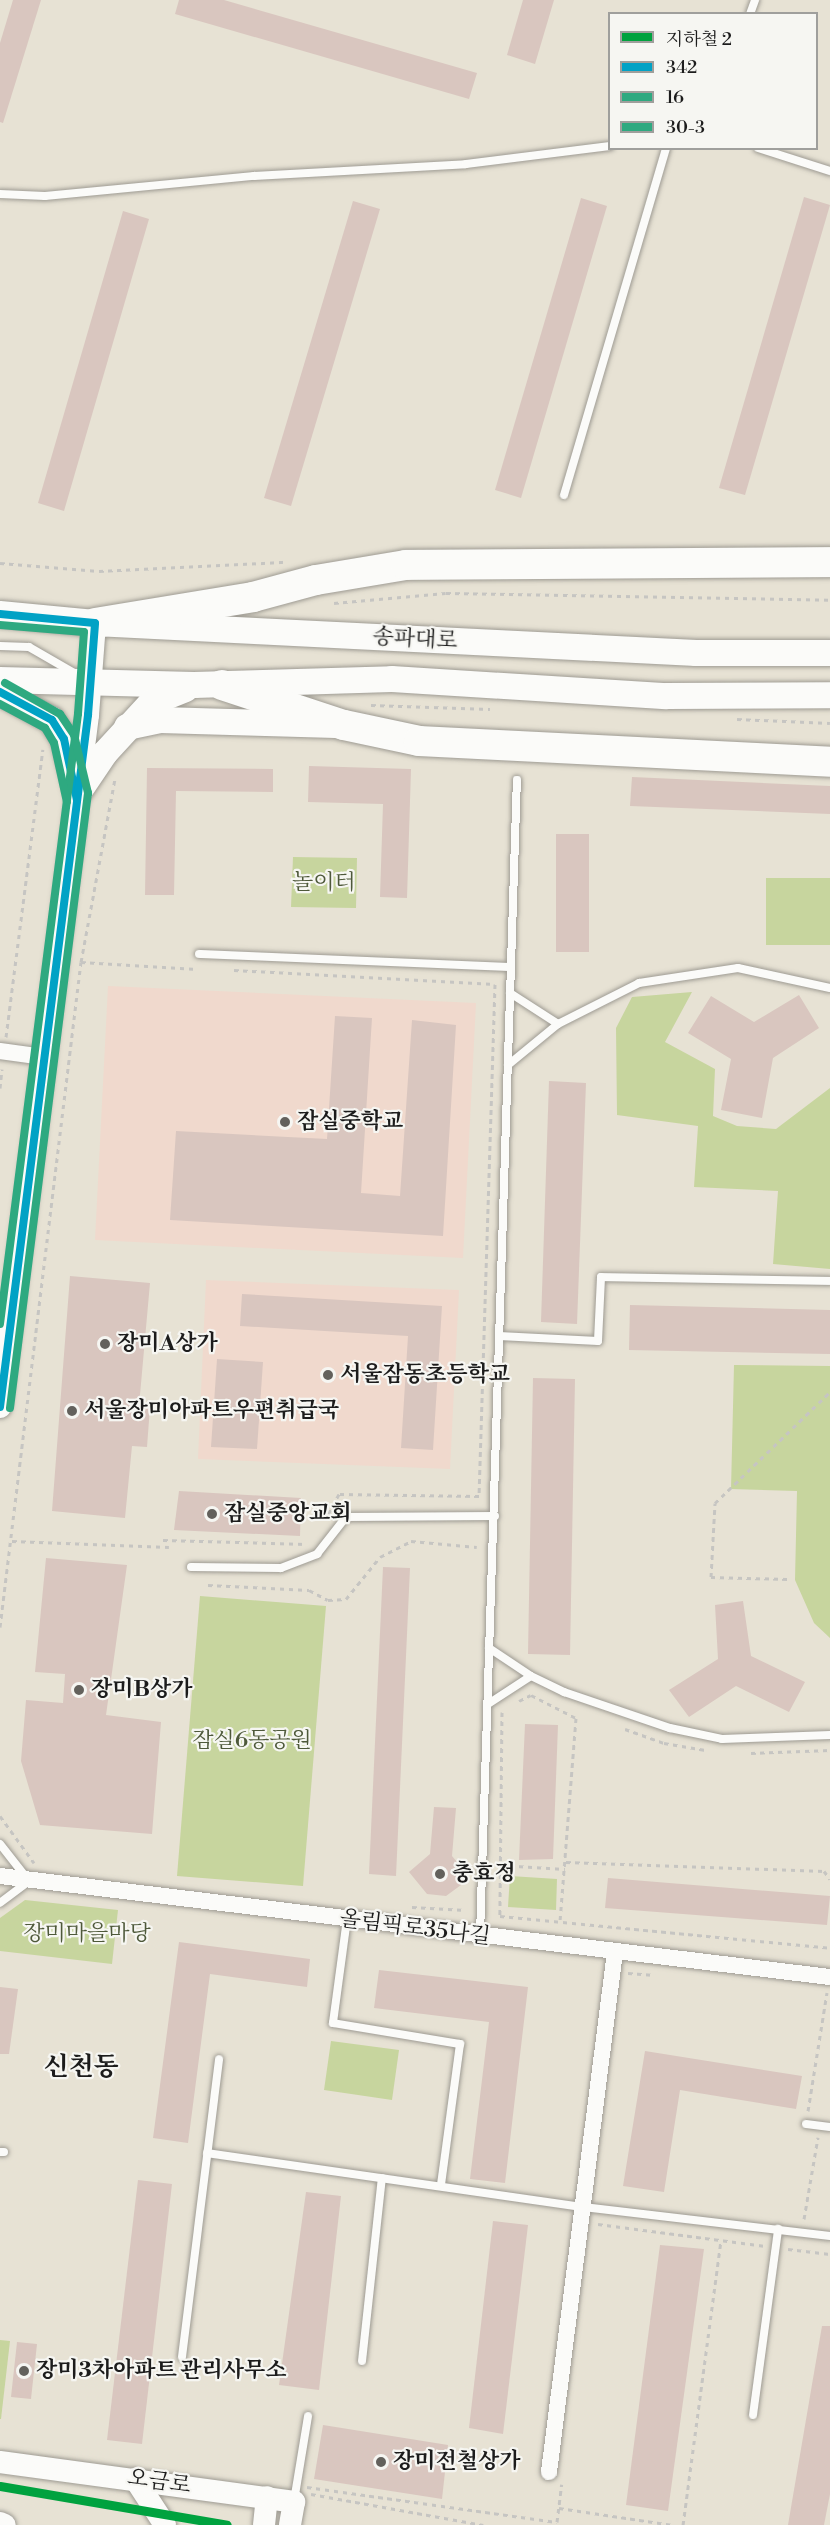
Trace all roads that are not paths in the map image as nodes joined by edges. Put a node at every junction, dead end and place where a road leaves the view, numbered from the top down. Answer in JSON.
{"nodes":[{"id":1,"x":608,"y":146,"type":"edge"},
{"id":2,"x":665,"y":150,"type":"edge"},
{"id":3,"x":764,"y":150,"type":"edge"},
{"id":4,"x":830,"y":171,"type":"edge"},
{"id":5,"x":0,"y":194,"type":"edge"},
{"id":6,"x":564,"y":495,"type":"dead end"},
{"id":7,"x":830,"y":562,"type":"edge"},
{"id":8,"x":0,"y":614,"type":"edge"},
{"id":9,"x":95,"y":623,"type":"junction"},
{"id":10,"x":0,"y":646,"type":"edge"},
{"id":11,"x":830,"y":653,"type":"edge"},
{"id":12,"x":0,"y":680,"type":"edge"},
{"id":13,"x":90,"y":682,"type":"junction"},
{"id":14,"x":208,"y":685,"type":"junction"},
{"id":15,"x":0,"y":692,"type":"edge"},
{"id":16,"x":830,"y":695,"type":"edge"},
{"id":17,"x":344,"y":725,"type":"junction"},
{"id":18,"x":128,"y":727,"type":"junction"},
{"id":19,"x":830,"y":762,"type":"edge"},
{"id":20,"x":517,"y":780,"type":"dead end"},
{"id":21,"x":78,"y":793,"type":"junction"},
{"id":22,"x":198,"y":954,"type":"dead end"},
{"id":23,"x":511,"y":967,"type":"junction"},
{"id":24,"x":830,"y":988,"type":"edge"},
{"id":25,"x":510,"y":993,"type":"junction"},
{"id":26,"x":558,"y":1024,"type":"junction"},
{"id":27,"x":3,"y":1046,"type":"edge"},
{"id":28,"x":44,"y":1057,"type":"junction"},
{"id":29,"x":508,"y":1065,"type":"junction"},
{"id":30,"x":830,"y":1281,"type":"edge"},
{"id":31,"x":499,"y":1336,"type":"junction"},
{"id":32,"x":0,"y":1407,"type":"edge"},
{"id":33,"x":495,"y":1516,"type":"junction"},
{"id":34,"x":191,"y":1567,"type":"dead end"},
{"id":35,"x":489,"y":1648,"type":"junction"},
{"id":36,"x":531,"y":1676,"type":"junction"},
{"id":37,"x":488,"y":1704,"type":"junction"},
{"id":38,"x":830,"y":1735,"type":"edge"},
{"id":39,"x":0,"y":1844,"type":"edge"},
{"id":40,"x":33,"y":1875,"type":"junction"},
{"id":41,"x":0,"y":1876,"type":"edge"},
{"id":42,"x":0,"y":1903,"type":"edge"},
{"id":43,"x":347,"y":1919,"type":"junction"},
{"id":44,"x":480,"y":1935,"type":"junction"},
{"id":45,"x":615,"y":1952,"type":"junction"},
{"id":46,"x":829,"y":1983,"type":"edge"},
{"id":47,"x":219,"y":2059,"type":"dead end"},
{"id":48,"x":806,"y":2124,"type":"road end"},
{"id":49,"x":830,"y":2127,"type":"edge"},
{"id":50,"x":207,"y":2153,"type":"junction"},
{"id":51,"x":382,"y":2178,"type":"junction"},
{"id":52,"x":441,"y":2185,"type":"junction"},
{"id":53,"x":583,"y":2207,"type":"junction"},
{"id":54,"x":778,"y":2229,"type":"junction"},
{"id":55,"x":830,"y":2236,"type":"edge"},
{"id":56,"x":182,"y":2357,"type":"dead end"},
{"id":57,"x":362,"y":2361,"type":"dead end"},
{"id":58,"x":753,"y":2415,"type":"dead end"},
{"id":59,"x":308,"y":2416,"type":"dead end"},
{"id":60,"x":0,"y":2462,"type":"edge"},
{"id":61,"x":549,"y":2472,"type":"dead end"},
{"id":62,"x":135,"y":2479,"type":"junction"},
{"id":63,"x":301,"y":2494,"type":"junction"},
{"id":64,"x":267,"y":2497,"type":"junction"},
{"id":65,"x":0,"y":2523,"type":"edge"},
{"id":66,"x":5,"y":2525,"type":"edge"},
{"id":67,"x":165,"y":2525,"type":"edge"},
{"id":68,"x":264,"y":2525,"type":"edge"},
{"id":69,"x":290,"y":2525,"type":"edge"}],
"edges":[{"from":1,"to":5,"type":"lane"},
{"from":2,"to":6,"type":"lane"},
{"from":3,"to":4,"type":"lane"},
{"from":7,"to":9,"type":"highway"},
{"from":8,"to":9,"type":"main road","name":"송파대로"},
{"from":9,"to":11,"type":"main road","name":"송파대로"},
{"from":9,"to":13,"type":"street"},
{"from":10,"to":13,"type":"lane"},
{"from":12,"to":13,"type":"main road","name":"송파대로"},
{"from":13,"to":14,"type":"main road","name":"송파대로"},
{"from":13,"to":21,"type":"street"},
{"from":14,"to":16,"type":"main road","name":"송파대로"},
{"from":14,"to":17,"type":"highway"},
{"from":14,"to":18,"type":"main road"},
{"from":15,"to":21,"type":"main road"},
{"from":17,"to":18,"type":"main road"},
{"from":17,"to":19,"type":"highway"},
{"from":18,"to":21,"type":"main road"},
{"from":20,"to":23,"type":"lane"},
{"from":21,"to":28,"type":"street"},
{"from":22,"to":23,"type":"lane"},
{"from":23,"to":25,"type":"lane"},
{"from":24,"to":26,"type":"lane"},
{"from":25,"to":26,"type":"lane"},
{"from":25,"to":29,"type":"lane"},
{"from":26,"to":29,"type":"lane"},
{"from":27,"to":28,"type":"street"},
{"from":28,"to":32,"type":"street"},
{"from":29,"to":31,"type":"lane"},
{"from":30,"to":31,"type":"lane"},
{"from":31,"to":33,"type":"lane"},
{"from":33,"to":34,"type":"lane"},
{"from":33,"to":35,"type":"lane"},
{"from":35,"to":36,"type":"lane"},
{"from":35,"to":37,"type":"lane"},
{"from":36,"to":37,"type":"lane"},
{"from":36,"to":38,"type":"lane"},
{"from":37,"to":44,"type":"lane"},
{"from":39,"to":40,"type":"lane"},
{"from":40,"to":41,"type":"street","name":"올림픽로35나길"},
{"from":40,"to":42,"type":"lane"},
{"from":40,"to":43,"type":"street","name":"올림픽로35나길"},
{"from":43,"to":44,"type":"street","name":"올림픽로35나길"},
{"from":43,"to":52,"type":"lane"},
{"from":44,"to":45,"type":"street","name":"올림픽로35나길"},
{"from":45,"to":46,"type":"street","name":"올림픽로35나길"},
{"from":45,"to":53,"type":"street"},
{"from":47,"to":50,"type":"lane"},
{"from":48,"to":49,"type":"lane"},
{"from":50,"to":51,"type":"lane"},
{"from":50,"to":56,"type":"lane"},
{"from":51,"to":52,"type":"lane"},
{"from":51,"to":57,"type":"lane"},
{"from":52,"to":53,"type":"lane"},
{"from":53,"to":54,"type":"lane"},
{"from":53,"to":61,"type":"street"},
{"from":54,"to":55,"type":"lane"},
{"from":54,"to":58,"type":"lane"},
{"from":59,"to":63,"type":"lane"},
{"from":60,"to":62,"type":"street","name":"오금로"},
{"from":62,"to":64,"type":"street","name":"오금로"},
{"from":62,"to":67,"type":"street"},
{"from":63,"to":64,"type":"street","name":"오금로"},
{"from":63,"to":69,"type":"street"},
{"from":64,"to":68,"type":"street"},
{"from":65,"to":66,"type":"street"}]}
